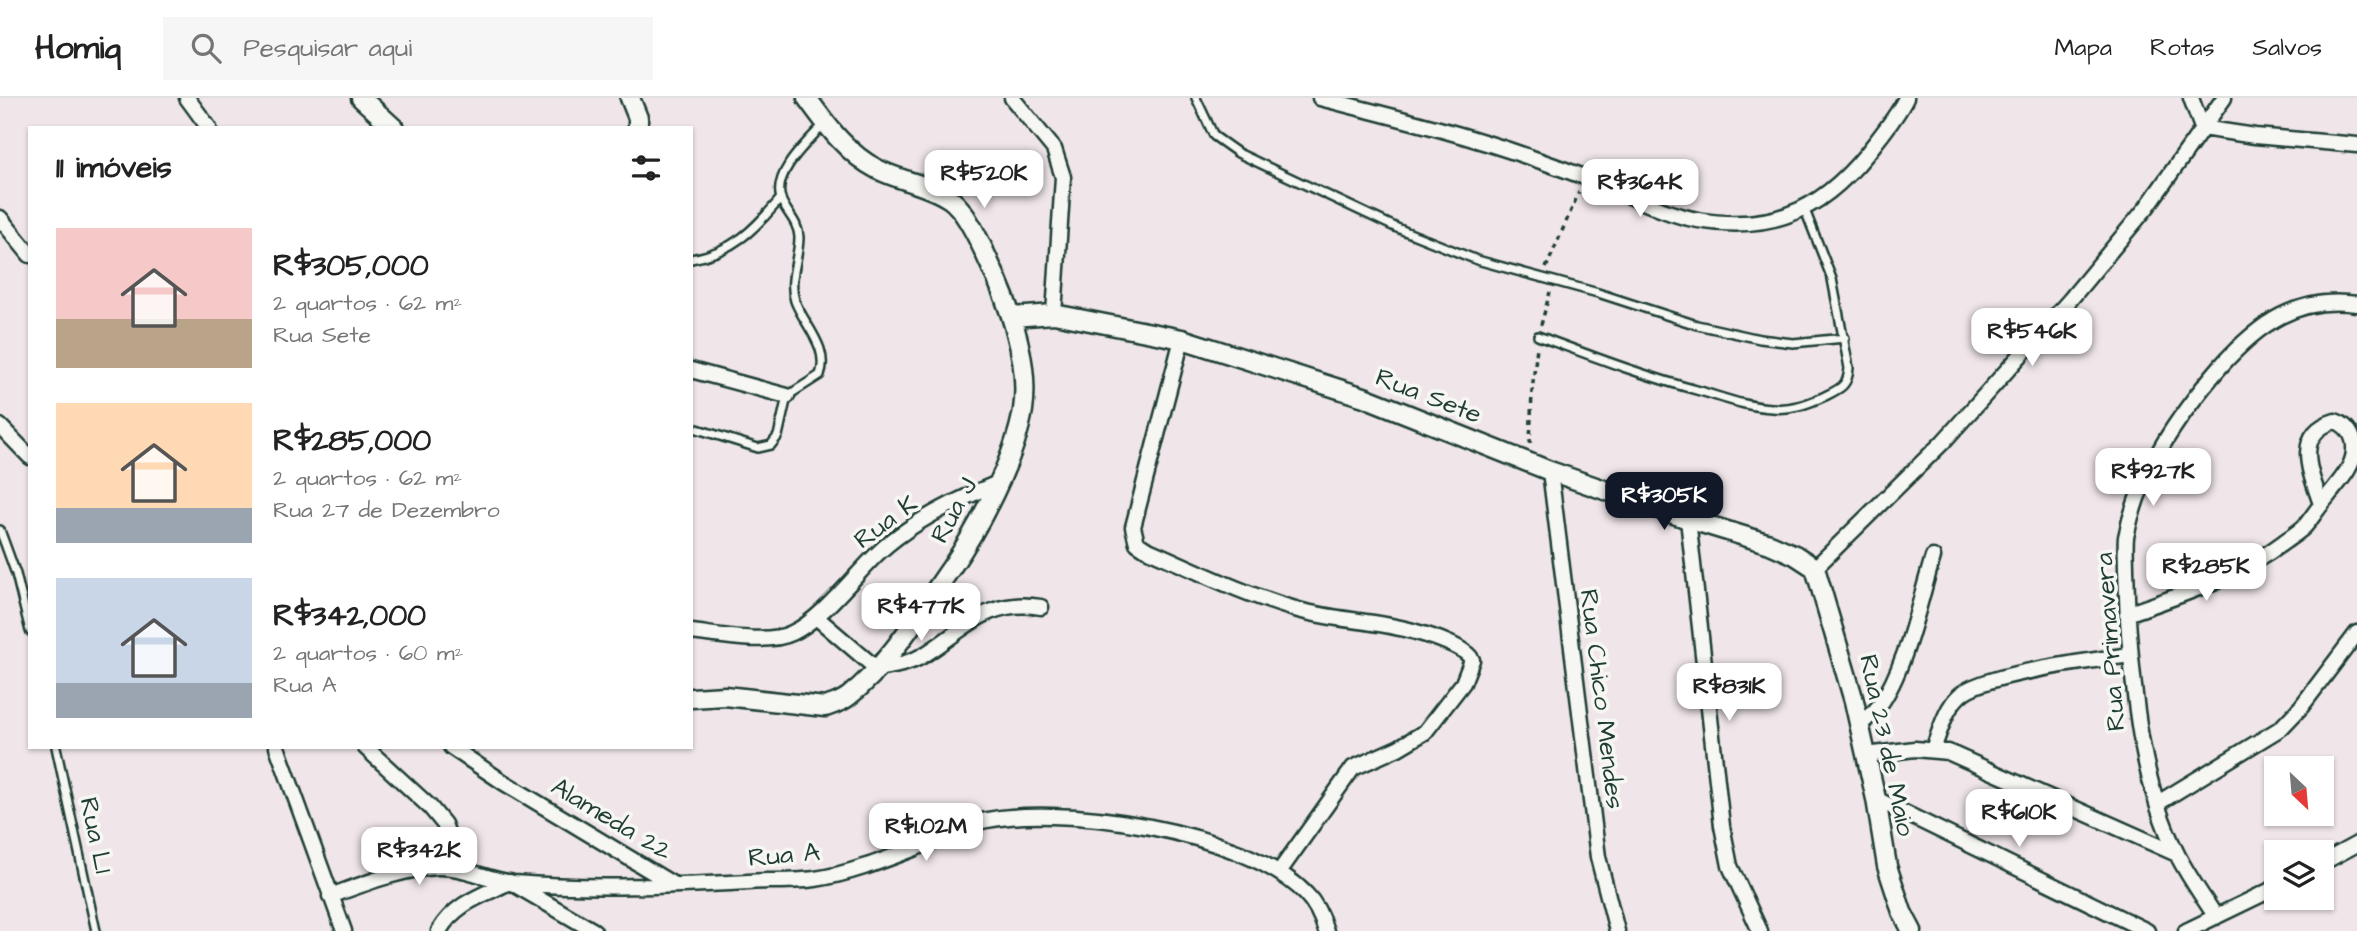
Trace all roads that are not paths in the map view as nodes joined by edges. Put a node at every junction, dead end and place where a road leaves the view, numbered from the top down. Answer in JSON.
{"nodes":[{"id":1,"x":187,"y":98,"type":"edge"},
{"id":2,"x":361,"y":98,"type":"edge"},
{"id":3,"x":630,"y":98,"type":"edge"},
{"id":4,"x":807,"y":98,"type":"edge"},
{"id":5,"x":1012,"y":98,"type":"edge"},
{"id":6,"x":1196,"y":98,"type":"edge"},
{"id":7,"x":1320,"y":98,"type":"edge"},
{"id":8,"x":1906,"y":98,"type":"edge"},
{"id":9,"x":2191,"y":98,"type":"edge"},
{"id":10,"x":2224,"y":98,"type":"edge"},
{"id":11,"x":825,"y":122,"type":"junction"},
{"id":12,"x":208,"y":126,"type":"edge"},
{"id":13,"x":392,"y":126,"type":"edge"},
{"id":14,"x":638,"y":126,"type":"edge"},
{"id":15,"x":2202,"y":128,"type":"junction"},
{"id":16,"x":2357,"y":145,"type":"edge"},
{"id":17,"x":781,"y":198,"type":"junction"},
{"id":18,"x":1805,"y":209,"type":"junction"},
{"id":19,"x":0,"y":218,"type":"edge"},
{"id":20,"x":28,"y":253,"type":"edge"},
{"id":21,"x":693,"y":258,"type":"edge"},
{"id":22,"x":2357,"y":304,"type":"edge"},
{"id":23,"x":1054,"y":314,"type":"junction"},
{"id":24,"x":1012,"y":317,"type":"junction"},
{"id":25,"x":1538,"y":336,"type":"road end"},
{"id":26,"x":1845,"y":338,"type":"junction"},
{"id":27,"x":1182,"y":339,"type":"junction"},
{"id":28,"x":693,"y":371,"type":"edge"},
{"id":29,"x":787,"y":396,"type":"junction"},
{"id":30,"x":0,"y":426,"type":"edge"},
{"id":31,"x":693,"y":428,"type":"edge"},
{"id":32,"x":28,"y":455,"type":"edge"},
{"id":33,"x":1550,"y":471,"type":"junction"},
{"id":34,"x":998,"y":483,"type":"junction"},
{"id":35,"x":2321,"y":504,"type":"junction"},
{"id":36,"x":1688,"y":519,"type":"junction"},
{"id":37,"x":0,"y":530,"type":"edge"},
{"id":38,"x":1933,"y":557,"type":"dead end"},
{"id":39,"x":1815,"y":568,"type":"junction"},
{"id":40,"x":1041,"y":607,"type":"dead end"},
{"id":41,"x":2127,"y":614,"type":"junction"},
{"id":42,"x":816,"y":617,"type":"junction"},
{"id":43,"x":28,"y":623,"type":"edge"},
{"id":44,"x":693,"y":632,"type":"edge"},
{"id":45,"x":2357,"y":633,"type":"edge"},
{"id":46,"x":2130,"y":654,"type":"junction"},
{"id":47,"x":877,"y":669,"type":"junction"},
{"id":48,"x":693,"y":698,"type":"edge"},
{"id":49,"x":1860,"y":725,"type":"junction"},
{"id":50,"x":56,"y":749,"type":"edge"},
{"id":51,"x":278,"y":749,"type":"edge"},
{"id":52,"x":367,"y":749,"type":"edge"},
{"id":53,"x":454,"y":749,"type":"edge"},
{"id":54,"x":1933,"y":749,"type":"junction"},
{"id":55,"x":1866,"y":755,"type":"junction"},
{"id":56,"x":1876,"y":799,"type":"junction"},
{"id":57,"x":2158,"y":803,"type":"junction"},
{"id":58,"x":2357,"y":844,"type":"edge"},
{"id":59,"x":2177,"y":854,"type":"junction"},
{"id":60,"x":2334,"y":856,"type":"edge"},
{"id":61,"x":461,"y":868,"type":"junction"},
{"id":62,"x":1279,"y":872,"type":"junction"},
{"id":63,"x":510,"y":883,"type":"junction"},
{"id":64,"x":676,"y":886,"type":"junction"},
{"id":65,"x":2264,"y":893,"type":"edge"},
{"id":66,"x":330,"y":896,"type":"junction"},
{"id":67,"x":2216,"y":917,"type":"junction"},
{"id":68,"x":96,"y":931,"type":"edge"},
{"id":69,"x":344,"y":931,"type":"edge"},
{"id":70,"x":439,"y":931,"type":"edge"},
{"id":71,"x":594,"y":931,"type":"edge"},
{"id":72,"x":1326,"y":931,"type":"edge"},
{"id":73,"x":1618,"y":931,"type":"edge"},
{"id":74,"x":1760,"y":931,"type":"edge"},
{"id":75,"x":1912,"y":931,"type":"edge"},
{"id":76,"x":2147,"y":931,"type":"edge"},
{"id":77,"x":2186,"y":931,"type":"edge"}],
"edges":[{"from":1,"to":12,"type":"street"},
{"from":2,"to":13,"type":"street"},
{"from":3,"to":14,"type":"street"},
{"from":4,"to":11,"type":"street","name":"Rua J"},
{"from":5,"to":23,"type":"street"},
{"from":6,"to":26,"type":"lane"},
{"from":7,"to":18,"type":"street"},
{"from":8,"to":18,"type":"street"},
{"from":9,"to":15,"type":"street"},
{"from":10,"to":15,"type":"street"},
{"from":11,"to":17,"type":"lane"},
{"from":11,"to":24,"type":"street","name":"Rua J"},
{"from":15,"to":16,"type":"street"},
{"from":15,"to":39,"type":"street"},
{"from":17,"to":21,"type":"lane"},
{"from":17,"to":29,"type":"lane"},
{"from":18,"to":26,"type":"lane"},
{"from":19,"to":20,"type":"street"},
{"from":22,"to":41,"type":"street","name":"Rua Primavera"},
{"from":23,"to":24,"type":"street","name":"Rua Sete"},
{"from":23,"to":27,"type":"street","name":"Rua Sete"},
{"from":24,"to":34,"type":"street","name":"Rua J"},
{"from":25,"to":26,"type":"lane"},
{"from":27,"to":33,"type":"street","name":"Rua Sete"},
{"from":27,"to":62,"type":"street"},
{"from":28,"to":29,"type":"street"},
{"from":29,"to":31,"type":"lane"},
{"from":30,"to":32,"type":"street"},
{"from":33,"to":36,"type":"street","name":"Rua Sete"},
{"from":33,"to":73,"type":"street","name":"Rua Chico Mendes"},
{"from":34,"to":42,"type":"street","name":"Rua K"},
{"from":34,"to":47,"type":"street","name":"Rua J"},
{"from":35,"to":35,"type":"street"},
{"from":35,"to":41,"type":"street"},
{"from":36,"to":39,"type":"street","name":"Rua Sete"},
{"from":36,"to":74,"type":"street"},
{"from":37,"to":43,"type":"lane"},
{"from":38,"to":49,"type":"street"},
{"from":39,"to":49,"type":"street","name":"Rua 23 de Maio"},
{"from":40,"to":47,"type":"street"},
{"from":41,"to":46,"type":"street","name":"Rua Primavera"},
{"from":42,"to":44,"type":"street","name":"Rua K"},
{"from":42,"to":47,"type":"street"},
{"from":45,"to":57,"type":"street"},
{"from":46,"to":54,"type":"street"},
{"from":46,"to":57,"type":"street","name":"Rua Primavera"},
{"from":47,"to":48,"type":"street","name":"Rua J"},
{"from":49,"to":55,"type":"street","name":"Rua 23 de Maio"},
{"from":50,"to":68,"type":"lane","name":"Rua L1"},
{"from":51,"to":66,"type":"street"},
{"from":52,"to":61,"type":"street"},
{"from":53,"to":64,"type":"street","name":"Alameda 22"},
{"from":54,"to":55,"type":"street"},
{"from":54,"to":59,"type":"street"},
{"from":55,"to":56,"type":"street","name":"Rua 23 de Maio"},
{"from":56,"to":75,"type":"street","name":"Rua 23 de Maio"},
{"from":56,"to":76,"type":"street"},
{"from":57,"to":59,"type":"street","name":"Rua Primavera"},
{"from":58,"to":60,"type":"street"},
{"from":59,"to":67,"type":"street","name":"Rua Primavera"},
{"from":61,"to":63,"type":"street","name":"Rua A"},
{"from":61,"to":66,"type":"street","name":"Rua A"},
{"from":62,"to":64,"type":"street","name":"Rua A"},
{"from":62,"to":72,"type":"street","name":"Rua A"},
{"from":63,"to":64,"type":"street","name":"Rua A"},
{"from":63,"to":70,"type":"street"},
{"from":63,"to":71,"type":"street"},
{"from":65,"to":67,"type":"street"},
{"from":66,"to":69,"type":"street"},
{"from":67,"to":77,"type":"street"}]}
